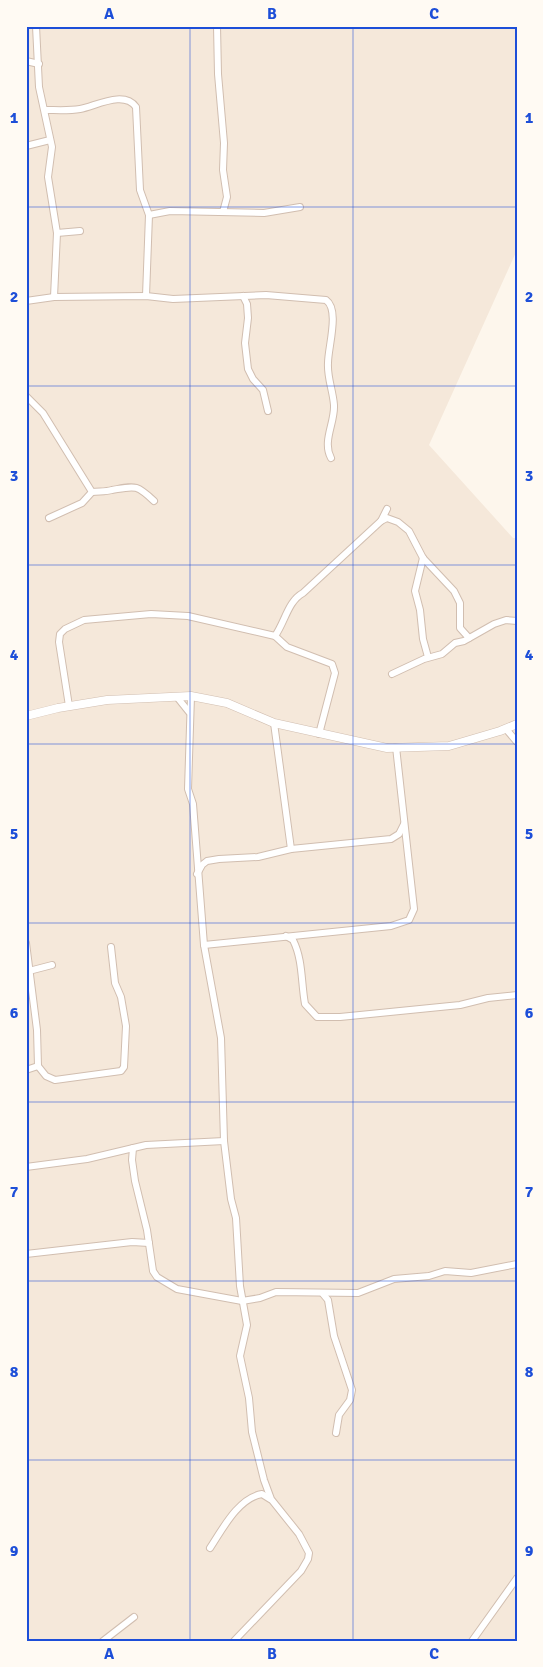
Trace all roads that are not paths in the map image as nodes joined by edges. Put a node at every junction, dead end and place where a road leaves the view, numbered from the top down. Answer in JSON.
{"nodes":[{"id":1,"x":36,"y":26,"type":"edge"},
{"id":2,"x":217,"y":26,"type":"edge"},
{"id":3,"x":26,"y":61,"type":"edge"},
{"id":4,"x":39,"y":64,"type":"junction"},
{"id":5,"x":45,"y":110,"type":"junction"},
{"id":6,"x":50,"y":140,"type":"junction"},
{"id":7,"x":26,"y":146,"type":"edge"},
{"id":8,"x":300,"y":207,"type":"dead end"},
{"id":9,"x":223,"y":212,"type":"junction"},
{"id":10,"x":149,"y":215,"type":"junction"},
{"id":11,"x":80,"y":231,"type":"dead end"},
{"id":12,"x":57,"y":233,"type":"junction"},
{"id":13,"x":146,"y":296,"type":"junction"},
{"id":14,"x":243,"y":296,"type":"junction"},
{"id":15,"x":54,"y":297,"type":"junction"},
{"id":16,"x":26,"y":301,"type":"edge"},
{"id":17,"x":26,"y":396,"type":"edge"},
{"id":18,"x":268,"y":411,"type":"dead end"},
{"id":19,"x":331,"y":458,"type":"dead end"},
{"id":20,"x":92,"y":492,"type":"junction"},
{"id":21,"x":154,"y":502,"type":"dead end"},
{"id":22,"x":388,"y":509,"type":"dead end"},
{"id":23,"x":49,"y":518,"type":"dead end"},
{"id":24,"x":381,"y":521,"type":"junction"},
{"id":25,"x":423,"y":558,"type":"junction"},
{"id":26,"x":517,"y":621,"type":"edge"},
{"id":27,"x":274,"y":636,"type":"junction"},
{"id":28,"x":469,"y":638,"type":"junction"},
{"id":29,"x":428,"y":657,"type":"junction"},
{"id":30,"x":392,"y":674,"type":"dead end"},
{"id":31,"x":190,"y":696,"type":"junction"},
{"id":32,"x":177,"y":697,"type":"junction"},
{"id":33,"x":69,"y":706,"type":"junction"},
{"id":34,"x":189,"y":712,"type":"junction"},
{"id":35,"x":26,"y":716,"type":"edge"},
{"id":36,"x":274,"y":723,"type":"junction"},
{"id":37,"x":517,"y":724,"type":"edge"},
{"id":38,"x":506,"y":729,"type":"junction"},
{"id":39,"x":320,"y":734,"type":"junction"},
{"id":40,"x":517,"y":742,"type":"edge"},
{"id":41,"x":396,"y":747,"type":"junction"},
{"id":42,"x":404,"y":823,"type":"junction"},
{"id":43,"x":394,"y":838,"type":"junction"},
{"id":44,"x":407,"y":845,"type":"junction"},
{"id":45,"x":291,"y":849,"type":"junction"},
{"id":46,"x":196,"y":875,"type":"junction"},
{"id":47,"x":203,"y":929,"type":"junction"},
{"id":48,"x":285,"y":936,"type":"junction"},
{"id":49,"x":26,"y":943,"type":"edge"},
{"id":50,"x":219,"y":943,"type":"junction"},
{"id":51,"x":204,"y":945,"type":"junction"},
{"id":52,"x":111,"y":947,"type":"dead end"},
{"id":53,"x":52,"y":964,"type":"dead end"},
{"id":54,"x":30,"y":970,"type":"junction"},
{"id":55,"x":29,"y":992,"type":"edge"},
{"id":56,"x":517,"y":995,"type":"edge"},
{"id":57,"x":38,"y":1066,"type":"junction"},
{"id":58,"x":26,"y":1070,"type":"edge"},
{"id":59,"x":224,"y":1141,"type":"junction"},
{"id":60,"x":133,"y":1148,"type":"junction"},
{"id":61,"x":26,"y":1166,"type":"edge"},
{"id":62,"x":148,"y":1242,"type":"junction"},
{"id":63,"x":26,"y":1254,"type":"edge"},
{"id":64,"x":517,"y":1264,"type":"edge"},
{"id":65,"x":324,"y":1294,"type":"junction"},
{"id":66,"x":242,"y":1301,"type":"junction"},
{"id":67,"x":336,"y":1433,"type":"dead end"},
{"id":68,"x":271,"y":1499,"type":"junction"},
{"id":69,"x":210,"y":1548,"type":"dead end"},
{"id":70,"x":517,"y":1578,"type":"edge"},
{"id":71,"x":134,"y":1617,"type":"dead end"},
{"id":72,"x":103,"y":1641,"type":"edge"},
{"id":73,"x":234,"y":1641,"type":"edge"},
{"id":74,"x":472,"y":1641,"type":"edge"}],
"edges":[{"from":1,"to":4,"type":"street"},
{"from":2,"to":9,"type":"street"},
{"from":3,"to":4,"type":"street"},
{"from":4,"to":5,"type":"street"},
{"from":5,"to":6,"type":"street"},
{"from":5,"to":10,"type":"street"},
{"from":6,"to":7,"type":"street"},
{"from":6,"to":12,"type":"street"},
{"from":8,"to":9,"type":"street"},
{"from":9,"to":10,"type":"street"},
{"from":10,"to":13,"type":"street"},
{"from":11,"to":12,"type":"street"},
{"from":12,"to":15,"type":"street"},
{"from":13,"to":14,"type":"street"},
{"from":13,"to":15,"type":"street"},
{"from":14,"to":18,"type":"street"},
{"from":14,"to":19,"type":"street"},
{"from":15,"to":16,"type":"street"},
{"from":17,"to":20,"type":"street"},
{"from":20,"to":21,"type":"street"},
{"from":20,"to":23,"type":"street"},
{"from":22,"to":24,"type":"street"},
{"from":24,"to":25,"type":"street"},
{"from":24,"to":27,"type":"street"},
{"from":25,"to":28,"type":"street"},
{"from":25,"to":29,"type":"street"},
{"from":26,"to":28,"type":"street"},
{"from":27,"to":33,"type":"street"},
{"from":27,"to":39,"type":"street"},
{"from":28,"to":29,"type":"street"},
{"from":29,"to":30,"type":"street"},
{"from":31,"to":32,"type":"street"},
{"from":31,"to":34,"type":"street"},
{"from":31,"to":36,"type":"street"},
{"from":32,"to":33,"type":"street"},
{"from":32,"to":34,"type":"street"},
{"from":33,"to":35,"type":"street"},
{"from":34,"to":46,"type":"street"},
{"from":36,"to":39,"type":"street"},
{"from":36,"to":45,"type":"street"},
{"from":37,"to":38,"type":"street"},
{"from":38,"to":40,"type":"street"},
{"from":38,"to":41,"type":"street"},
{"from":39,"to":41,"type":"street"},
{"from":41,"to":42,"type":"street"},
{"from":42,"to":43,"type":"street"},
{"from":42,"to":44,"type":"street"},
{"from":43,"to":44,"type":"street"},
{"from":43,"to":45,"type":"street"},
{"from":44,"to":48,"type":"street"},
{"from":45,"to":46,"type":"street"},
{"from":46,"to":47,"type":"street"},
{"from":47,"to":50,"type":"street"},
{"from":47,"to":51,"type":"street"},
{"from":48,"to":50,"type":"street"},
{"from":48,"to":56,"type":"street"},
{"from":49,"to":54,"type":"street"},
{"from":50,"to":51,"type":"street"},
{"from":51,"to":59,"type":"street"},
{"from":52,"to":57,"type":"street"},
{"from":53,"to":54,"type":"street"},
{"from":54,"to":55,"type":"street"},
{"from":55,"to":57,"type":"street"},
{"from":57,"to":58,"type":"street"},
{"from":59,"to":60,"type":"street"},
{"from":59,"to":66,"type":"street"},
{"from":60,"to":61,"type":"street"},
{"from":60,"to":62,"type":"street"},
{"from":62,"to":63,"type":"street"},
{"from":62,"to":66,"type":"street"},
{"from":64,"to":65,"type":"street"},
{"from":65,"to":66,"type":"street"},
{"from":65,"to":67,"type":"street"},
{"from":66,"to":68,"type":"street"},
{"from":68,"to":69,"type":"street"},
{"from":68,"to":73,"type":"street"},
{"from":70,"to":74,"type":"street"},
{"from":71,"to":72,"type":"street"}]}
